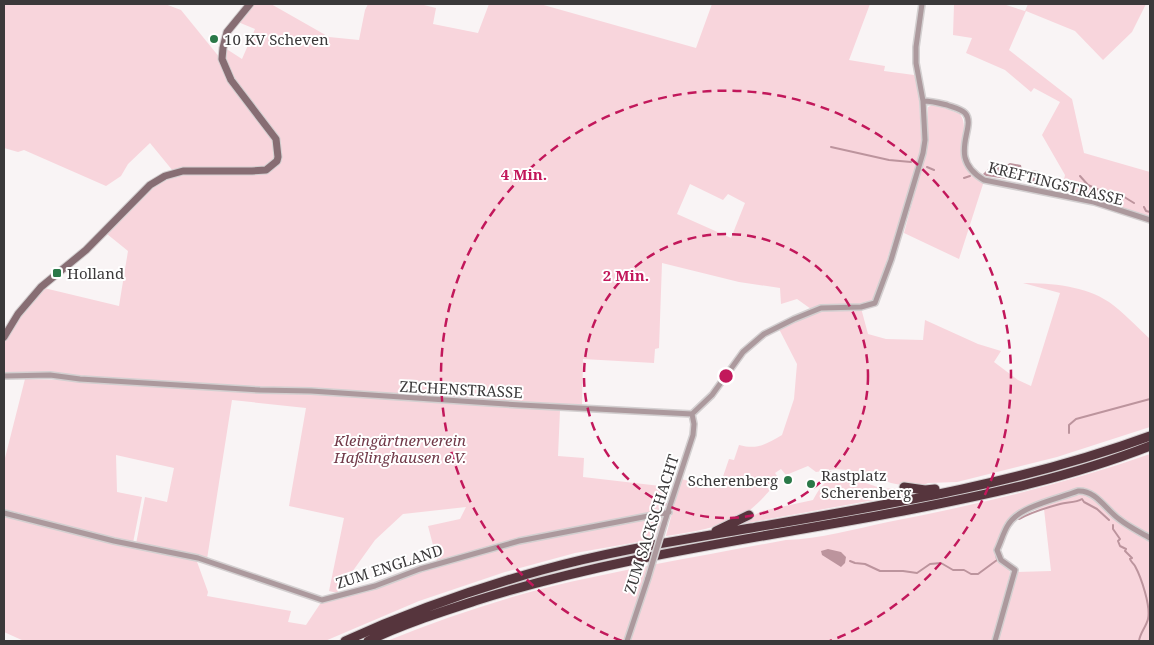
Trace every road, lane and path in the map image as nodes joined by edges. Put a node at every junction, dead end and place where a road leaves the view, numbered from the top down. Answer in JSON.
{"nodes":[{"id":1,"x":250,"y":4,"type":"edge"},
{"id":2,"x":922,"y":4,"type":"edge"},
{"id":3,"x":923,"y":101,"type":"junction"},
{"id":4,"x":1150,"y":220,"type":"edge"},
{"id":5,"x":4,"y":337,"type":"edge"},
{"id":6,"x":4,"y":376,"type":"edge"},
{"id":7,"x":692,"y":414,"type":"junction"},
{"id":8,"x":1150,"y":436,"type":"edge"},
{"id":9,"x":1150,"y":446,"type":"edge"},
{"id":10,"x":976,"y":486,"type":"junction"},
{"id":11,"x":904,"y":487,"type":"dead end"},
{"id":12,"x":669,"y":512,"type":"junction"},
{"id":13,"x":4,"y":513,"type":"edge"},
{"id":14,"x":749,"y":514,"type":"dead end"},
{"id":15,"x":696,"y":538,"type":"junction"},
{"id":16,"x":1150,"y":538,"type":"edge"},
{"id":17,"x":345,"y":641,"type":"edge"},
{"id":18,"x":368,"y":641,"type":"edge"},
{"id":19,"x":627,"y":641,"type":"edge"},
{"id":20,"x":995,"y":641,"type":"edge"}],
"edges":[{"from":1,"to":5,"type":"main road"},
{"from":2,"to":3,"type":"street"},
{"from":3,"to":4,"type":"street","name":"KREFTINGSTRASSE"},
{"from":3,"to":7,"type":"street"},
{"from":6,"to":7,"type":"street","name":"ZECHENSTRASSE"},
{"from":7,"to":12,"type":"street","name":"ZUM SACKSCHACHT"},
{"from":8,"to":10,"type":"highway"},
{"from":9,"to":18,"type":"highway"},
{"from":10,"to":11,"type":"highway"},
{"from":10,"to":15,"type":"highway"},
{"from":12,"to":13,"type":"street","name":"ZUM ENGLAND"},
{"from":12,"to":19,"type":"street","name":"ZUM SACKSCHACHT","bridge":true},
{"from":14,"to":15,"type":"highway"},
{"from":15,"to":17,"type":"highway"},
{"from":16,"to":20,"type":"street"}]}
